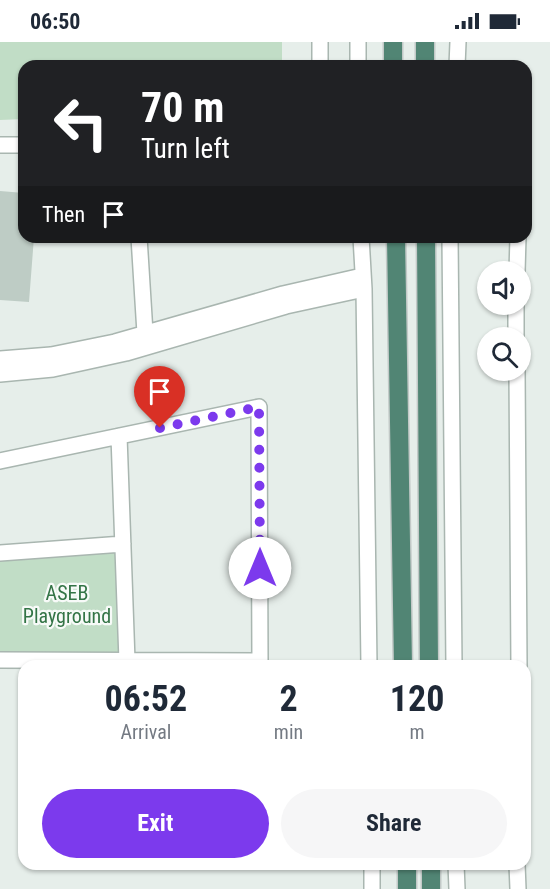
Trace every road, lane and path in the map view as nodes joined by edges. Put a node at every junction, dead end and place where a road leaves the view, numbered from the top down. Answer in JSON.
{"nodes":[{"id":1,"x":320,"y":42,"type":"edge"},
{"id":2,"x":358,"y":42,"type":"edge"},
{"id":3,"x":393,"y":42,"type":"edge"},
{"id":4,"x":425,"y":42,"type":"edge"},
{"id":5,"x":458,"y":42,"type":"edge"},
{"id":6,"x":320,"y":60,"type":"edge"},
{"id":7,"x":358,"y":60,"type":"edge"},
{"id":8,"x":393,"y":60,"type":"edge"},
{"id":9,"x":425,"y":60,"type":"edge"},
{"id":10,"x":457,"y":60,"type":"edge"},
{"id":11,"x":0,"y":145,"type":"edge"},
{"id":12,"x":18,"y":145,"type":"edge"},
{"id":13,"x":139,"y":243,"type":"edge"},
{"id":14,"x":361,"y":243,"type":"edge"},
{"id":15,"x":396,"y":243,"type":"edge"},
{"id":16,"x":426,"y":243,"type":"edge"},
{"id":17,"x":450,"y":243,"type":"edge"},
{"id":18,"x":518,"y":243,"type":"edge"},
{"id":19,"x":517,"y":261,"type":"edge"},
{"id":20,"x":363,"y":282,"type":"junction"},
{"id":21,"x":145,"y":333,"type":"junction"},
{"id":22,"x":0,"y":359,"type":"edge"},
{"id":23,"x":0,"y":374,"type":"edge"},
{"id":24,"x":517,"y":381,"type":"edge"},
{"id":25,"x":119,"y":436,"type":"junction"},
{"id":26,"x":0,"y":461,"type":"edge"},
{"id":27,"x":123,"y":544,"type":"junction"},
{"id":28,"x":0,"y":553,"type":"edge"},
{"id":29,"x":0,"y":660,"type":"edge"},
{"id":30,"x":18,"y":660,"type":"edge"},
{"id":31,"x":127,"y":660,"type":"edge"},
{"id":32,"x":260,"y":660,"type":"edge"},
{"id":33,"x":369,"y":660,"type":"edge"},
{"id":34,"x":403,"y":660,"type":"edge"},
{"id":35,"x":429,"y":660,"type":"edge"},
{"id":36,"x":454,"y":660,"type":"edge"},
{"id":37,"x":519,"y":660,"type":"edge"},
{"id":38,"x":372,"y":870,"type":"edge"},
{"id":39,"x":407,"y":870,"type":"edge"},
{"id":40,"x":431,"y":870,"type":"edge"},
{"id":41,"x":456,"y":870,"type":"edge"},
{"id":42,"x":518,"y":870,"type":"edge"},
{"id":43,"x":372,"y":889,"type":"edge"},
{"id":44,"x":407,"y":889,"type":"edge"},
{"id":45,"x":431,"y":889,"type":"edge"},
{"id":46,"x":457,"y":889,"type":"edge"},
{"id":47,"x":518,"y":889,"type":"edge"}],
"edges":[{"from":1,"to":6,"type":"street"},
{"from":2,"to":7,"type":"street"},
{"from":3,"to":8,"type":"highway"},
{"from":4,"to":9,"type":"highway"},
{"from":5,"to":10,"type":"street"},
{"from":11,"to":12,"type":"street"},
{"from":13,"to":21,"type":"street"},
{"from":14,"to":20,"type":"street"},
{"from":15,"to":34,"type":"highway"},
{"from":16,"to":35,"type":"highway"},
{"from":17,"to":36,"type":"street"},
{"from":18,"to":19,"type":"street"},
{"from":20,"to":21,"type":"street"},
{"from":20,"to":23,"type":"street"},
{"from":20,"to":33,"type":"street"},
{"from":21,"to":22,"type":"street"},
{"from":24,"to":37,"type":"street"},
{"from":25,"to":26,"type":"street"},
{"from":25,"to":27,"type":"street"},
{"from":25,"to":32,"type":"street"},
{"from":27,"to":28,"type":"street"},
{"from":27,"to":31,"type":"street"},
{"from":29,"to":30,"type":"street"},
{"from":38,"to":43,"type":"street"},
{"from":39,"to":44,"type":"highway"},
{"from":40,"to":45,"type":"highway"},
{"from":41,"to":46,"type":"street"},
{"from":42,"to":47,"type":"street"}]}
